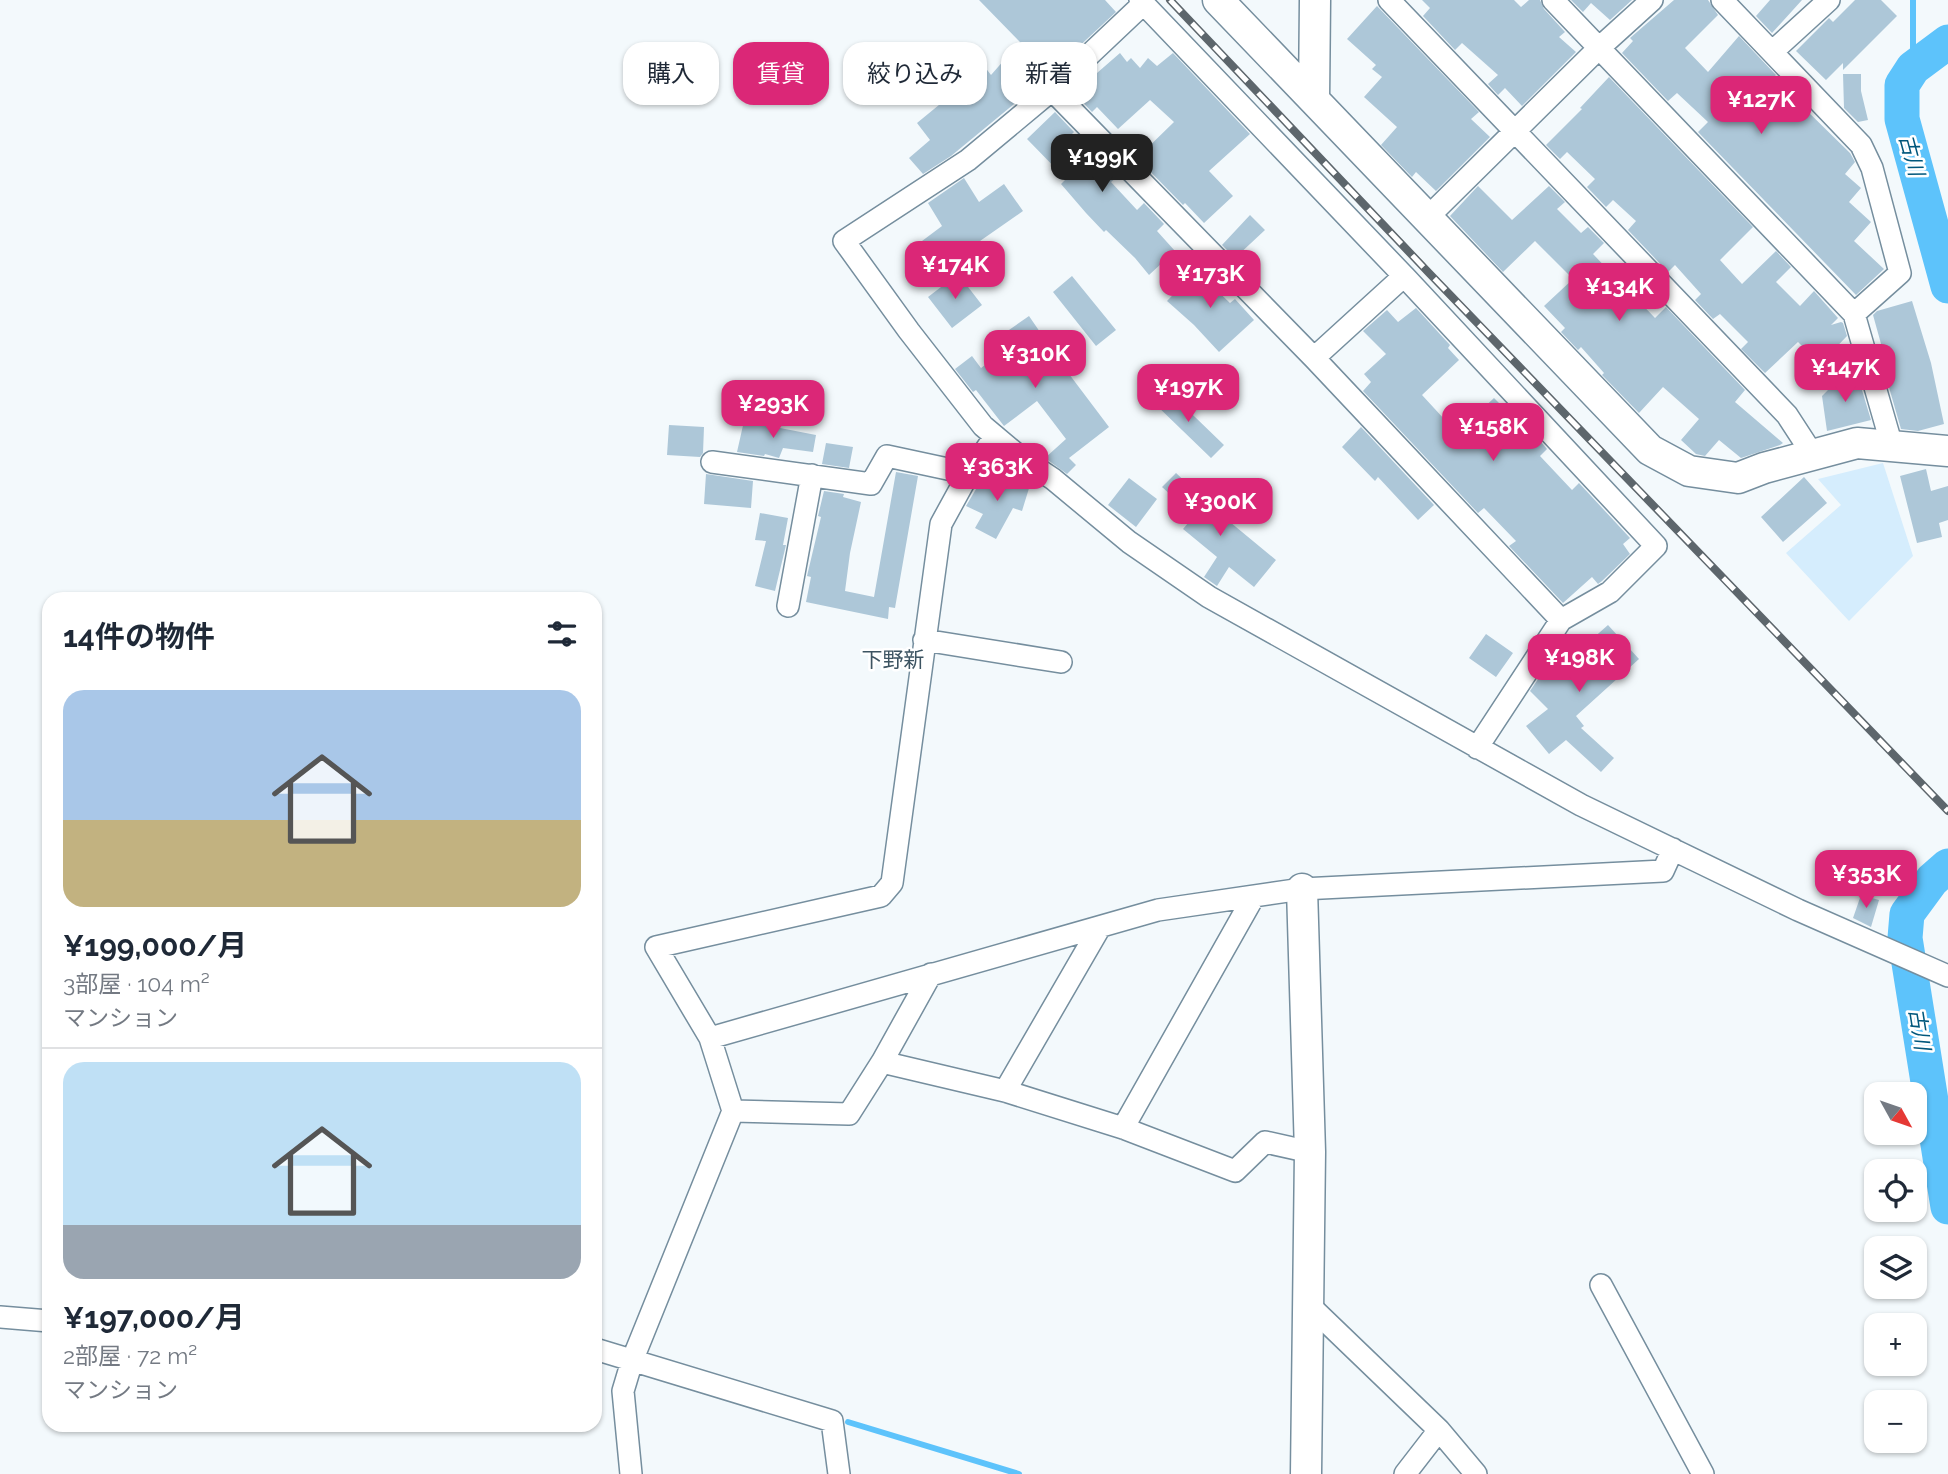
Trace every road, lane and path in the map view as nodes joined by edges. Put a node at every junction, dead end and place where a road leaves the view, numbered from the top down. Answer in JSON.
{"nodes":[{"id":1,"x":1218,"y":0,"type":"edge"},
{"id":2,"x":1315,"y":0,"type":"edge"},
{"id":3,"x":1389,"y":0,"type":"edge"},
{"id":4,"x":1553,"y":0,"type":"edge"},
{"id":5,"x":1652,"y":0,"type":"edge"},
{"id":6,"x":1722,"y":0,"type":"edge"},
{"id":7,"x":1829,"y":0,"type":"edge"},
{"id":8,"x":1141,"y":2,"type":"edge"},
{"id":9,"x":1097,"y":46,"type":"edge"},
{"id":10,"x":1599,"y":48,"type":"junction"},
{"id":11,"x":1772,"y":52,"type":"junction"},
{"id":12,"x":1314,"y":100,"type":"junction"},
{"id":13,"x":1034,"y":105,"type":"edge"},
{"id":14,"x":1067,"y":105,"type":"edge"},
{"id":15,"x":1515,"y":132,"type":"junction"},
{"id":16,"x":1427,"y":218,"type":"junction"},
{"id":17,"x":1404,"y":276,"type":"junction"},
{"id":18,"x":1854,"y":314,"type":"junction"},
{"id":19,"x":1314,"y":358,"type":"junction"},
{"id":20,"x":995,"y":436,"type":"junction"},
{"id":21,"x":1892,"y":446,"type":"junction"},
{"id":22,"x":1948,"y":451,"type":"edge"},
{"id":23,"x":1813,"y":455,"type":"junction"},
{"id":24,"x":712,"y":462,"type":"dead end"},
{"id":25,"x":971,"y":474,"type":"junction"},
{"id":26,"x":812,"y":475,"type":"junction"},
{"id":27,"x":788,"y":606,"type":"dead end"},
{"id":28,"x":1561,"y":620,"type":"junction"},
{"id":29,"x":924,"y":640,"type":"junction"},
{"id":30,"x":1061,"y":662,"type":"dead end"},
{"id":31,"x":1477,"y":748,"type":"junction"},
{"id":32,"x":1673,"y":849,"type":"junction"},
{"id":33,"x":1302,"y":889,"type":"junction"},
{"id":34,"x":1254,"y":896,"type":"junction"},
{"id":35,"x":1100,"y":927,"type":"junction"},
{"id":36,"x":1942,"y":973,"type":"edge"},
{"id":37,"x":931,"y":974,"type":"junction"},
{"id":38,"x":710,"y":1038,"type":"junction"},
{"id":39,"x":882,"y":1062,"type":"junction"},
{"id":40,"x":1005,"y":1091,"type":"junction"},
{"id":41,"x":733,"y":1111,"type":"junction"},
{"id":42,"x":1123,"y":1128,"type":"junction"},
{"id":43,"x":1310,"y":1152,"type":"junction"},
{"id":44,"x":1601,"y":1285,"type":"dead end"},
{"id":45,"x":1309,"y":1306,"type":"junction"},
{"id":46,"x":0,"y":1317,"type":"edge"},
{"id":47,"x":42,"y":1320,"type":"edge"},
{"id":48,"x":602,"y":1351,"type":"edge"},
{"id":49,"x":632,"y":1361,"type":"junction"},
{"id":50,"x":1439,"y":1430,"type":"junction"},
{"id":51,"x":631,"y":1474,"type":"edge"},
{"id":52,"x":839,"y":1474,"type":"edge"},
{"id":53,"x":1306,"y":1474,"type":"edge"},
{"id":54,"x":1405,"y":1474,"type":"edge"},
{"id":55,"x":1476,"y":1474,"type":"edge"},
{"id":56,"x":1703,"y":1474,"type":"edge"}],
"edges":[{"from":1,"to":12,"type":"street"},
{"from":2,"to":12,"type":"street"},
{"from":3,"to":15,"type":"street"},
{"from":4,"to":10,"type":"street"},
{"from":5,"to":10,"type":"street"},
{"from":6,"to":11,"type":"street"},
{"from":7,"to":11,"type":"street"},
{"from":8,"to":9,"type":"street"},
{"from":8,"to":17,"type":"street"},
{"from":10,"to":15,"type":"street"},
{"from":10,"to":18,"type":"street"},
{"from":11,"to":18,"type":"street"},
{"from":12,"to":16,"type":"street"},
{"from":13,"to":20,"type":"street"},
{"from":14,"to":19,"type":"street"},
{"from":15,"to":16,"type":"street"},
{"from":15,"to":23,"type":"street"},
{"from":16,"to":23,"type":"street"},
{"from":17,"to":19,"type":"street"},
{"from":17,"to":28,"type":"street"},
{"from":18,"to":21,"type":"street"},
{"from":19,"to":28,"type":"street"},
{"from":20,"to":25,"type":"street"},
{"from":20,"to":31,"type":"street"},
{"from":21,"to":22,"type":"street"},
{"from":21,"to":23,"type":"street"},
{"from":24,"to":26,"type":"street"},
{"from":25,"to":26,"type":"street"},
{"from":25,"to":29,"type":"street"},
{"from":26,"to":27,"type":"street"},
{"from":28,"to":31,"type":"street"},
{"from":29,"to":30,"type":"street"},
{"from":29,"to":38,"type":"street"},
{"from":31,"to":32,"type":"street"},
{"from":32,"to":33,"type":"street"},
{"from":32,"to":36,"type":"street"},
{"from":33,"to":34,"type":"street"},
{"from":33,"to":43,"type":"street"},
{"from":34,"to":35,"type":"street"},
{"from":34,"to":42,"type":"street"},
{"from":35,"to":37,"type":"street"},
{"from":35,"to":40,"type":"street"},
{"from":37,"to":38,"type":"street"},
{"from":37,"to":39,"type":"street"},
{"from":38,"to":41,"type":"street"},
{"from":39,"to":40,"type":"street"},
{"from":39,"to":41,"type":"street"},
{"from":40,"to":42,"type":"street"},
{"from":41,"to":49,"type":"street"},
{"from":42,"to":43,"type":"street"},
{"from":43,"to":45,"type":"street"},
{"from":44,"to":56,"type":"street"},
{"from":45,"to":50,"type":"street"},
{"from":45,"to":53,"type":"street"},
{"from":46,"to":47,"type":"street"},
{"from":48,"to":49,"type":"street"},
{"from":49,"to":51,"type":"street"},
{"from":49,"to":52,"type":"street"},
{"from":50,"to":54,"type":"street"},
{"from":50,"to":55,"type":"street"}]}
